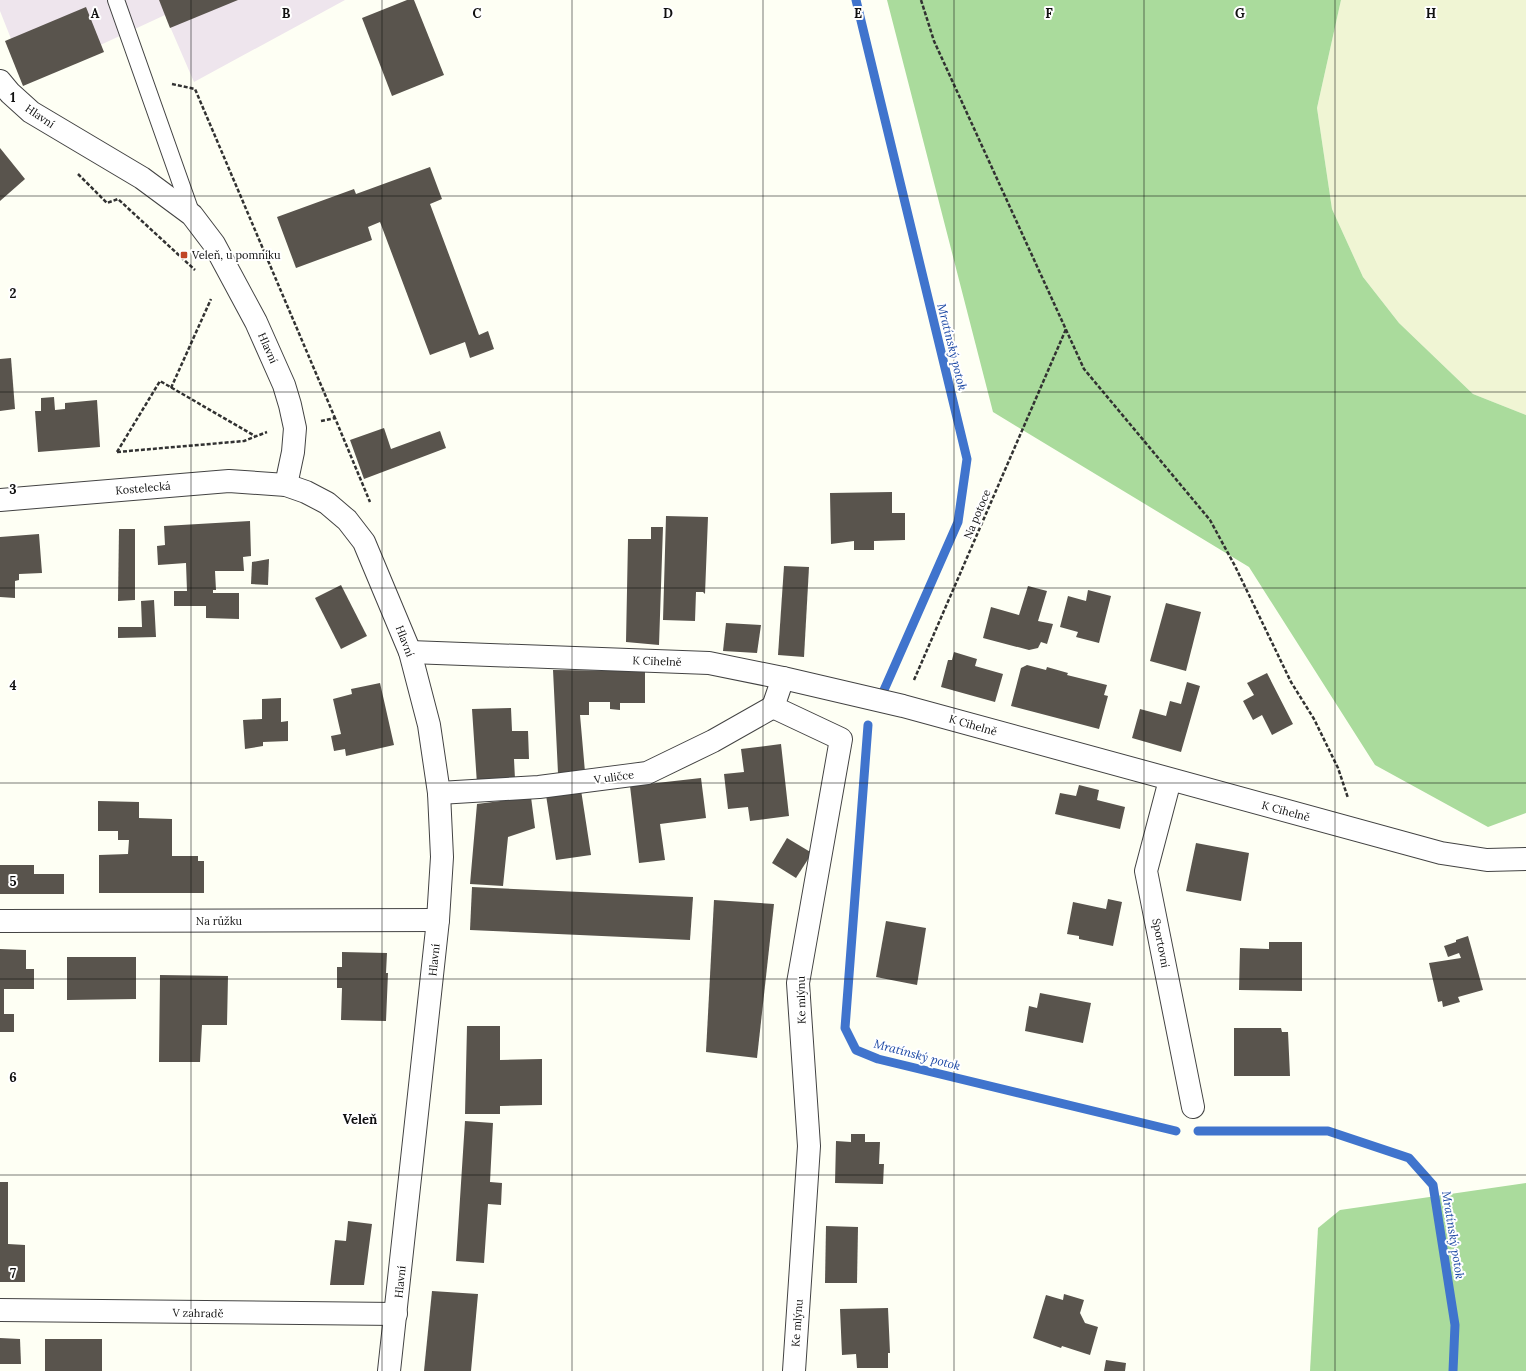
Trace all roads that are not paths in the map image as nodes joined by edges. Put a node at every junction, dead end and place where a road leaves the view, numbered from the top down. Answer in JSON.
{"nodes":[{"id":1,"x":116,"y":0,"type":"edge"},
{"id":2,"x":0,"y":81,"type":"edge"},
{"id":3,"x":192,"y":215,"type":"junction"},
{"id":4,"x":286,"y":484,"type":"junction"},
{"id":5,"x":0,"y":500,"type":"edge"},
{"id":6,"x":410,"y":652,"type":"junction"},
{"id":7,"x":783,"y":678,"type":"junction"},
{"id":8,"x":773,"y":707,"type":"junction"},
{"id":9,"x":1170,"y":780,"type":"junction"},
{"id":10,"x":439,"y":793,"type":"junction"},
{"id":11,"x":1526,"y":858,"type":"edge"},
{"id":12,"x":438,"y":920,"type":"junction"},
{"id":13,"x":0,"y":921,"type":"edge"},
{"id":14,"x":1193,"y":1107,"type":"dead end"},
{"id":15,"x":0,"y":1310,"type":"edge"},
{"id":16,"x":396,"y":1314,"type":"junction"},
{"id":17,"x":389,"y":1371,"type":"edge"},
{"id":18,"x":794,"y":1371,"type":"edge"}],
"edges":[{"from":1,"to":3,"type":"lane"},
{"from":2,"to":3,"type":"street","name":"Hlavní"},
{"from":3,"to":4,"type":"street","name":"Hlavní"},
{"from":4,"to":5,"type":"street","name":"Kostelecká"},
{"from":4,"to":6,"type":"street","name":"Hlavní"},
{"from":6,"to":7,"type":"street","name":"K Cihelně"},
{"from":6,"to":10,"type":"street","name":"Hlavní"},
{"from":7,"to":8,"type":"street"},
{"from":7,"to":9,"type":"street","name":"K Cihelně"},
{"from":8,"to":10,"type":"street","name":"V uličce"},
{"from":8,"to":18,"type":"street","name":"Ke mlýnu"},
{"from":9,"to":11,"type":"street","name":"K Cihelně"},
{"from":9,"to":14,"type":"street","name":"Sportovní"},
{"from":10,"to":12,"type":"street","name":"Hlavní"},
{"from":12,"to":13,"type":"street","name":"Na růžku"},
{"from":12,"to":16,"type":"street","name":"Hlavní"},
{"from":15,"to":16,"type":"street","name":"V zahradě"},
{"from":16,"to":17,"type":"street","name":"Hlavní"}]}
